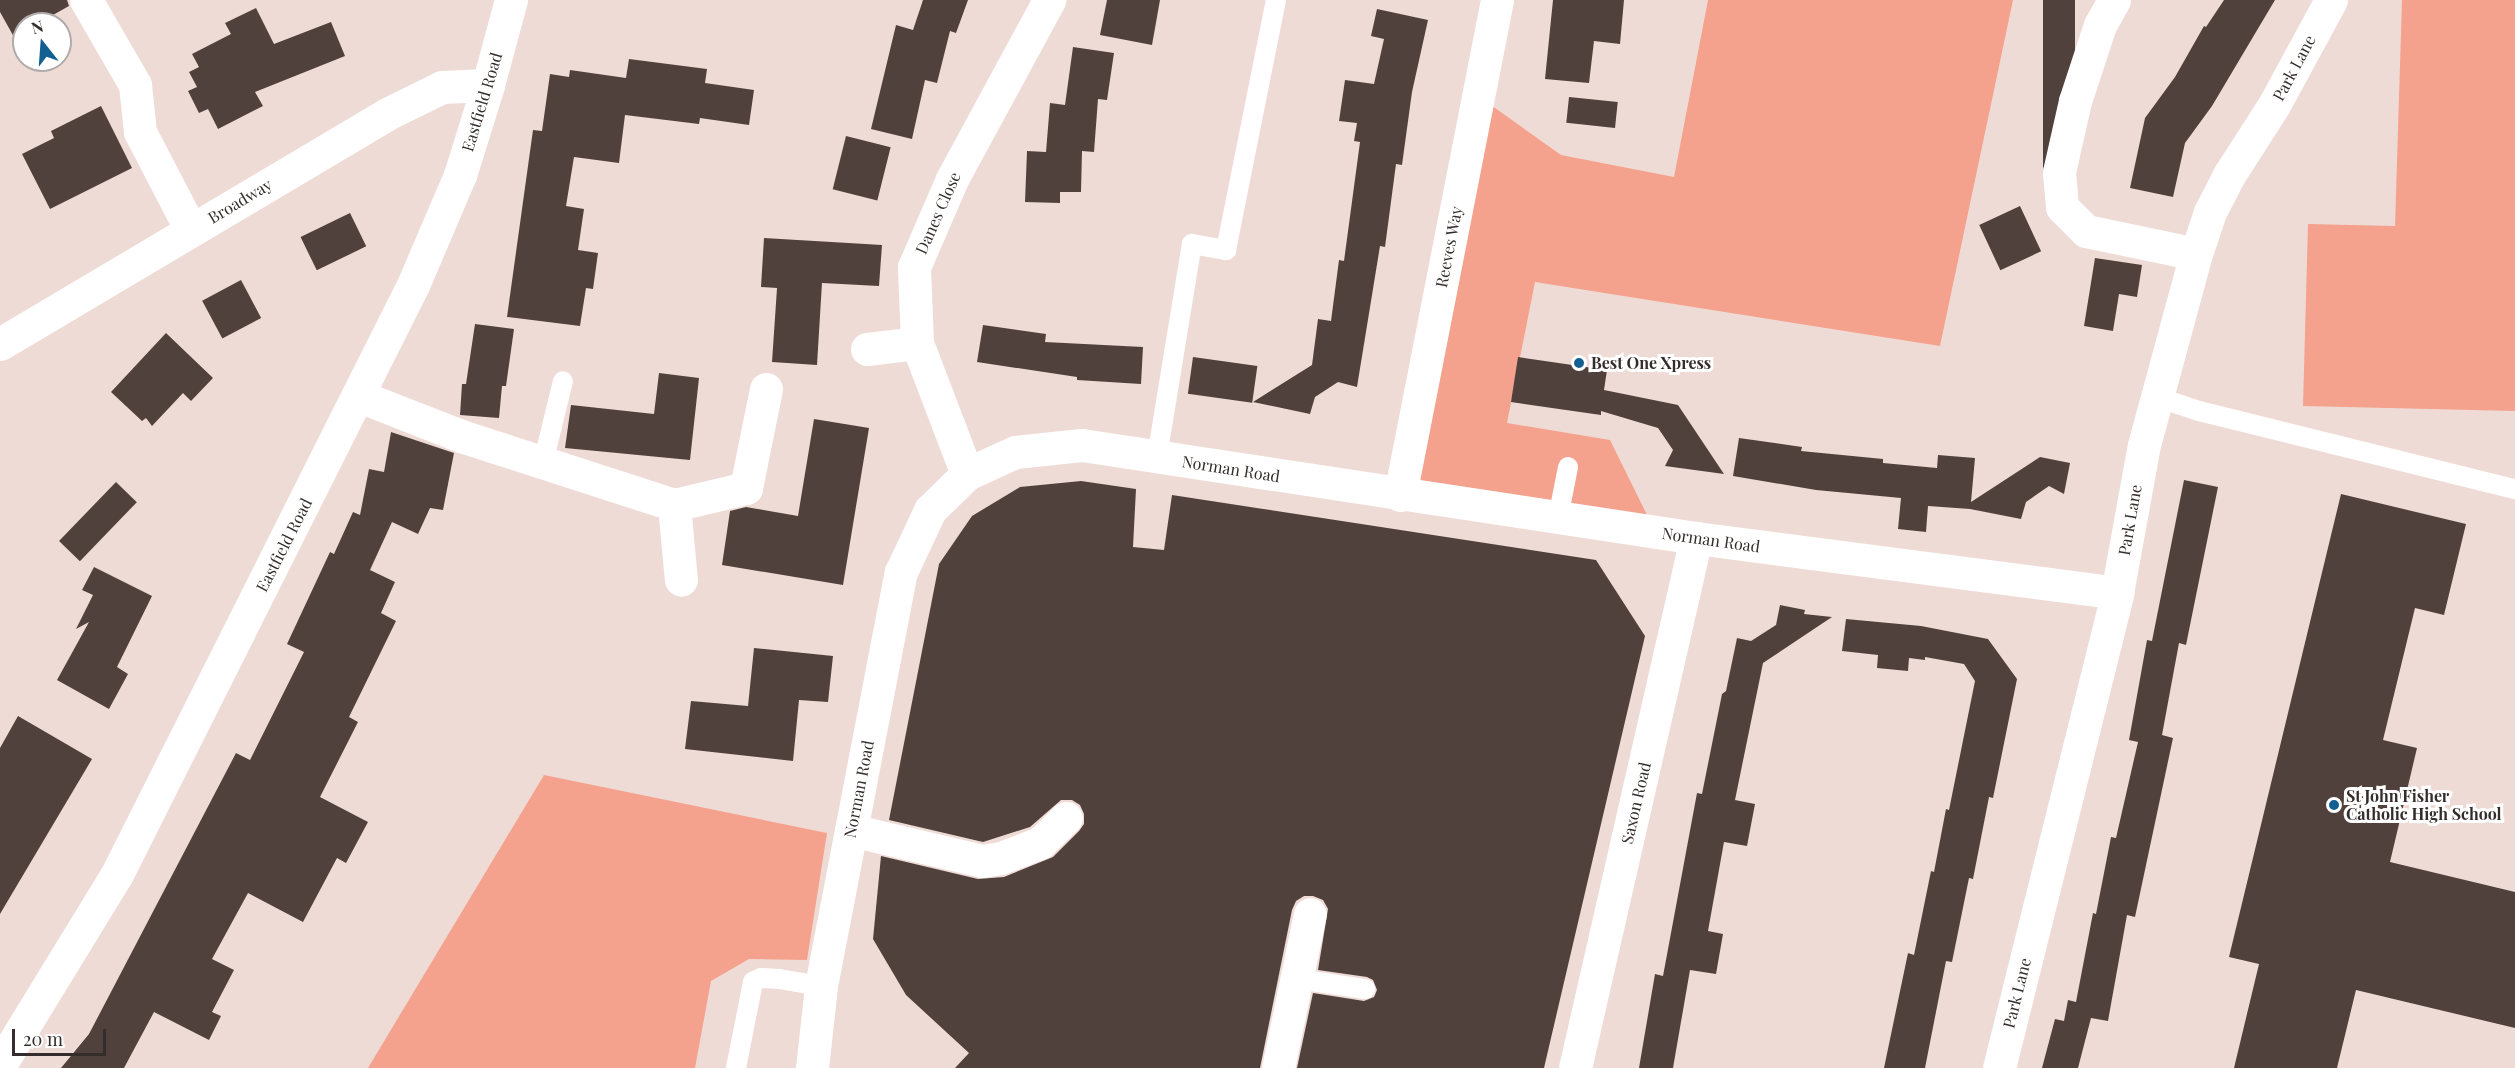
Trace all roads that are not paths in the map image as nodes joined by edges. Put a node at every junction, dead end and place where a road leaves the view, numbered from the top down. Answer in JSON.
{"nodes":[{"id":1,"x":86,"y":0,"type":"edge"},
{"id":2,"x":511,"y":0,"type":"edge"},
{"id":3,"x":1049,"y":0,"type":"edge"},
{"id":4,"x":1276,"y":0,"type":"edge"},
{"id":5,"x":1497,"y":0,"type":"edge"},
{"id":6,"x":2114,"y":0,"type":"edge"},
{"id":7,"x":2331,"y":0,"type":"edge"},
{"id":8,"x":488,"y":85,"type":"junction"},
{"id":9,"x":191,"y":230,"type":"junction"},
{"id":10,"x":2196,"y":254,"type":"junction"},
{"id":11,"x":917,"y":343,"type":"junction"},
{"id":12,"x":0,"y":344,"type":"edge"},
{"id":13,"x":866,"y":350,"type":"dead end"},
{"id":14,"x":563,"y":381,"type":"dead end"},
{"id":15,"x":766,"y":389,"type":"dead end"},
{"id":16,"x":359,"y":396,"type":"junction"},
{"id":17,"x":2157,"y":397,"type":"junction"},
{"id":18,"x":1157,"y":457,"type":"junction"},
{"id":19,"x":543,"y":463,"type":"junction"},
{"id":20,"x":1568,"y":466,"type":"dead end"},
{"id":21,"x":967,"y":474,"type":"junction"},
{"id":22,"x":2515,"y":489,"type":"edge"},
{"id":23,"x":1400,"y":495,"type":"junction"},
{"id":24,"x":674,"y":505,"type":"junction"},
{"id":25,"x":1558,"y":518,"type":"junction"},
{"id":26,"x":1696,"y":538,"type":"junction"},
{"id":27,"x":681,"y":580,"type":"dead end"},
{"id":28,"x":2117,"y":593,"type":"junction"},
{"id":29,"x":1066,"y":818,"type":"dead end"},
{"id":30,"x":851,"y":830,"type":"junction"},
{"id":31,"x":1310,"y":914,"type":"dead end"},
{"id":32,"x":1298,"y":979,"type":"junction"},
{"id":33,"x":822,"y":986,"type":"junction"},
{"id":34,"x":1365,"y":989,"type":"dead end"},
{"id":35,"x":0,"y":1065,"type":"edge"},
{"id":36,"x":736,"y":1068,"type":"edge"},
{"id":37,"x":812,"y":1068,"type":"edge"},
{"id":38,"x":1278,"y":1068,"type":"edge"},
{"id":39,"x":1575,"y":1068,"type":"edge"},
{"id":40,"x":1999,"y":1068,"type":"edge"}],
"edges":[{"from":1,"to":9,"type":"street"},
{"from":2,"to":8,"type":"street","name":"Eastfield Road"},
{"from":3,"to":11,"type":"street","name":"Danes Close"},
{"from":4,"to":18,"type":"lane"},
{"from":5,"to":23,"type":"street","name":"Reeves Way"},
{"from":6,"to":10,"type":"street"},
{"from":7,"to":10,"type":"street","name":"Park Lane"},
{"from":8,"to":9,"type":"street","name":"Broadway"},
{"from":8,"to":16,"type":"street","name":"Eastfield Road"},
{"from":9,"to":12,"type":"street","name":"Broadway"},
{"from":10,"to":17,"type":"street","name":"Park Lane"},
{"from":11,"to":13,"type":"street"},
{"from":11,"to":21,"type":"street","name":"Danes Close"},
{"from":14,"to":19,"type":"lane"},
{"from":15,"to":24,"type":"street"},
{"from":16,"to":19,"type":"street"},
{"from":16,"to":35,"type":"street","name":"Eastfield Road"},
{"from":17,"to":22,"type":"lane"},
{"from":17,"to":28,"type":"street","name":"Park Lane"},
{"from":18,"to":21,"type":"street","name":"Norman Road"},
{"from":18,"to":23,"type":"street","name":"Norman Road"},
{"from":19,"to":24,"type":"street"},
{"from":20,"to":25,"type":"lane"},
{"from":21,"to":30,"type":"street","name":"Norman Road"},
{"from":23,"to":25,"type":"street","name":"Norman Road"},
{"from":24,"to":27,"type":"street"},
{"from":25,"to":26,"type":"street","name":"Norman Road"},
{"from":26,"to":28,"type":"street","name":"Norman Road"},
{"from":26,"to":39,"type":"street","name":"Saxon Road"},
{"from":28,"to":40,"type":"street","name":"Park Lane"},
{"from":29,"to":30,"type":"street"},
{"from":30,"to":33,"type":"street","name":"Norman Road"},
{"from":31,"to":32,"type":"street"},
{"from":32,"to":34,"type":"lane"},
{"from":32,"to":38,"type":"street"},
{"from":33,"to":36,"type":"lane"},
{"from":33,"to":37,"type":"street","name":"Norman Road"}]}
